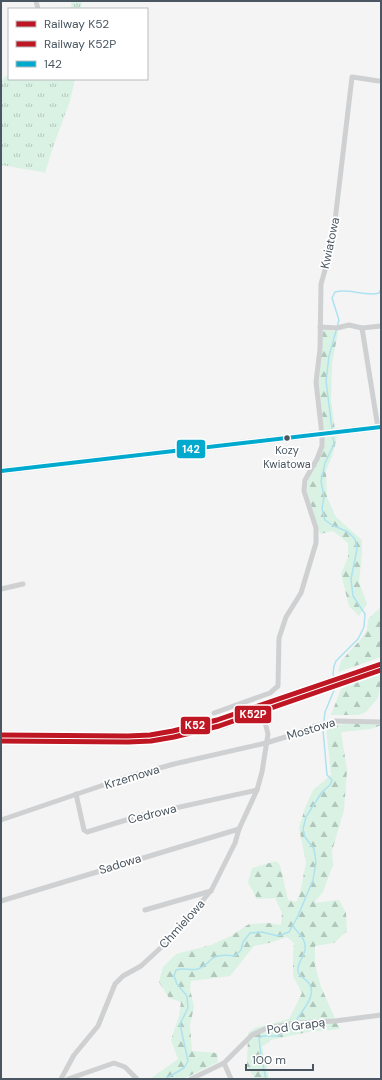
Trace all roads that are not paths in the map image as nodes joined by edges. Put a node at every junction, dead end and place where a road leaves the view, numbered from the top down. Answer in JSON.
{"nodes":[{"id":1,"x":378,"y":81,"type":"dead end"},
{"id":2,"x":381,"y":326,"type":"edge"},
{"id":3,"x":320,"y":327,"type":"junction"},
{"id":4,"x":362,"y":328,"type":"junction"},
{"id":5,"x":380,"y":427,"type":"edge"},
{"id":6,"x":322,"y":435,"type":"junction"},
{"id":7,"x":1,"y":471,"type":"edge"},
{"id":8,"x":23,"y":584,"type":"dead end"},
{"id":9,"x":1,"y":589,"type":"edge"},
{"id":10,"x":214,"y":713,"type":"dead end"},
{"id":11,"x":381,"y":722,"type":"edge"},
{"id":12,"x":222,"y":727,"type":"dead end"},
{"id":13,"x":266,"y":743,"type":"junction"},
{"id":14,"x":257,"y":790,"type":"junction"},
{"id":15,"x":76,"y":794,"type":"junction"},
{"id":16,"x":1,"y":820,"type":"edge"},
{"id":17,"x":239,"y":829,"type":"junction"},
{"id":18,"x":211,"y":891,"type":"junction"},
{"id":19,"x":1,"y":901,"type":"edge"},
{"id":20,"x":145,"y":910,"type":"dead end"},
{"id":21,"x":381,"y":1014,"type":"edge"},
{"id":22,"x":224,"y":1063,"type":"junction"},
{"id":23,"x":65,"y":1078,"type":"edge"},
{"id":24,"x":137,"y":1079,"type":"edge"},
{"id":25,"x":191,"y":1079,"type":"edge"},
{"id":26,"x":231,"y":1079,"type":"edge"}],
"edges":[{"from":1,"to":3,"type":"street","name":"Kwiatowa"},
{"from":2,"to":4,"type":"street"},
{"from":3,"to":4,"type":"street"},
{"from":3,"to":6,"type":"street","name":"Kwiatowa"},
{"from":4,"to":5,"type":"street"},
{"from":5,"to":6,"type":"street"},
{"from":6,"to":7,"type":"street"},
{"from":6,"to":10,"type":"street","name":"Kwiatowa"},
{"from":8,"to":9,"type":"street"},
{"from":11,"to":13,"type":"street","name":"Mostowa"},
{"from":12,"to":13,"type":"street","name":"Chmielowa"},
{"from":13,"to":14,"type":"street","name":"Chmielowa"},
{"from":13,"to":15,"type":"street","name":"Krzemowa"},
{"from":14,"to":15,"type":"street","name":"Cedrowa"},
{"from":14,"to":17,"type":"street","name":"Chmielowa"},
{"from":15,"to":16,"type":"street","name":"Krzemowa"},
{"from":17,"to":18,"type":"street","name":"Chmielowa"},
{"from":17,"to":19,"type":"street","name":"Sadowa"},
{"from":18,"to":20,"type":"street"},
{"from":18,"to":23,"type":"street","name":"Chmielowa"},
{"from":21,"to":22,"type":"street","name":"Pod Grapą"},
{"from":22,"to":25,"type":"street"},
{"from":22,"to":26,"type":"street"},
{"from":23,"to":24,"type":"street","name":"Chmielowa"}]}
